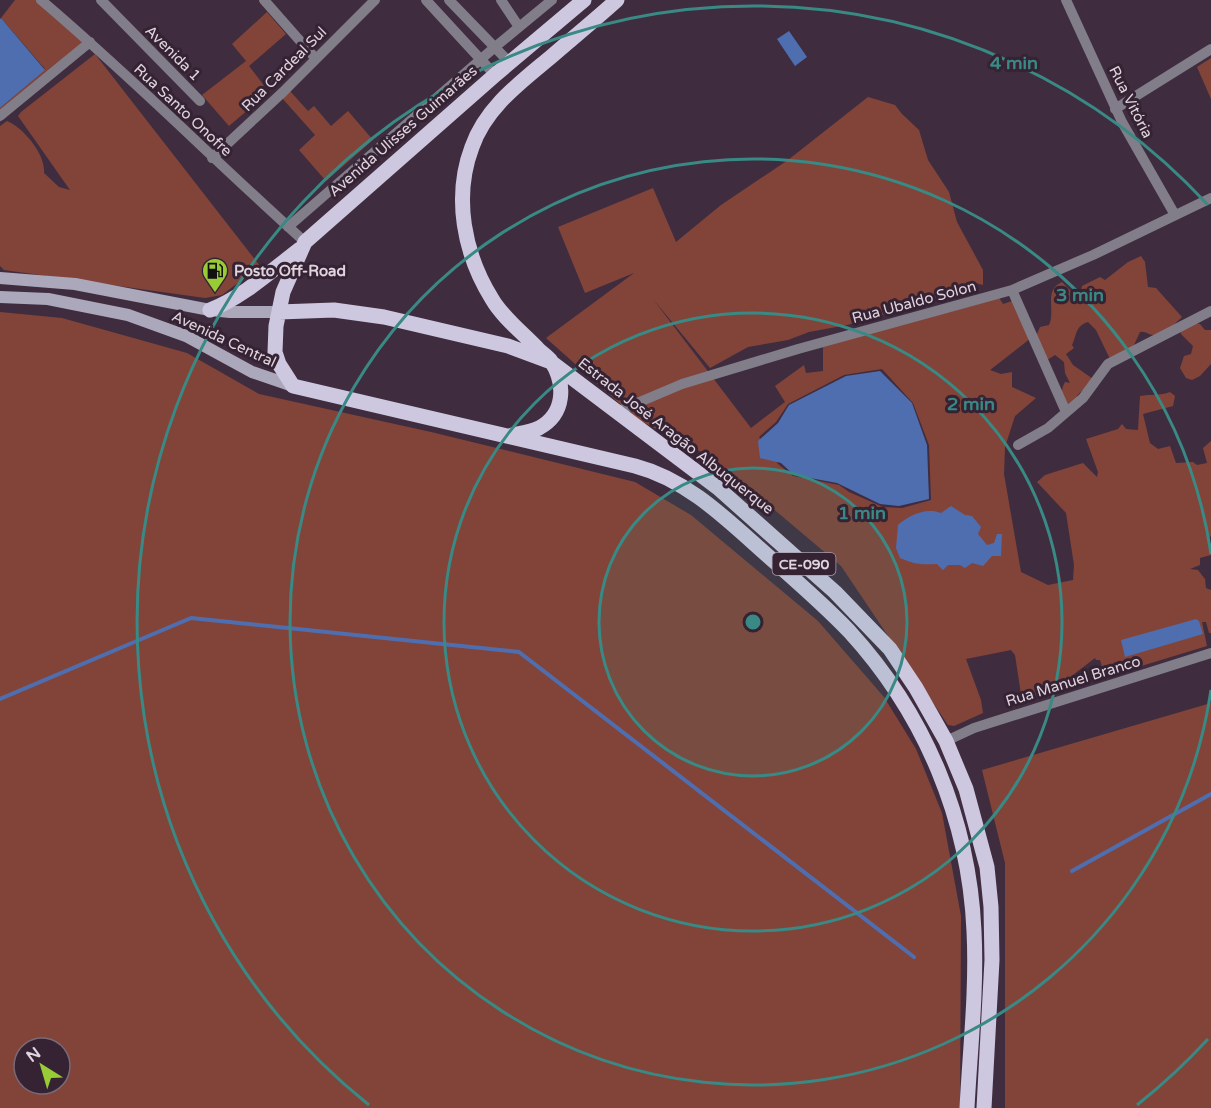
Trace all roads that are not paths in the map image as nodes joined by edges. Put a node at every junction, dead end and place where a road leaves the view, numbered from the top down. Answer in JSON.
{"nodes":[{"id":1,"x":41,"y":0,"type":"edge"},
{"id":2,"x":101,"y":0,"type":"edge"},
{"id":3,"x":264,"y":0,"type":"edge"},
{"id":4,"x":375,"y":0,"type":"edge"},
{"id":5,"x":426,"y":0,"type":"edge"},
{"id":6,"x":449,"y":0,"type":"edge"},
{"id":7,"x":501,"y":0,"type":"edge"},
{"id":8,"x":552,"y":0,"type":"edge"},
{"id":9,"x":584,"y":0,"type":"edge"},
{"id":10,"x":617,"y":0,"type":"edge"},
{"id":11,"x":1066,"y":0,"type":"edge"},
{"id":12,"x":570,"y":12,"type":"junction"},
{"id":13,"x":519,"y":27,"type":"junction"},
{"id":14,"x":584,"y":28,"type":"junction"},
{"id":15,"x":90,"y":42,"type":"junction"},
{"id":16,"x":495,"y":47,"type":"junction"},
{"id":17,"x":1211,"y":49,"type":"edge"},
{"id":18,"x":316,"y":59,"type":"junction"},
{"id":19,"x":481,"y":59,"type":"junction"},
{"id":20,"x":509,"y":62,"type":"junction"},
{"id":21,"x":495,"y":75,"type":"junction"},
{"id":22,"x":200,"y":101,"type":"dead end"},
{"id":23,"x":1115,"y":109,"type":"junction"},
{"id":24,"x":0,"y":116,"type":"edge"},
{"id":25,"x":212,"y":158,"type":"junction"},
{"id":26,"x":1211,"y":198,"type":"edge"},
{"id":27,"x":1175,"y":215,"type":"junction"},
{"id":28,"x":288,"y":227,"type":"junction"},
{"id":29,"x":302,"y":245,"type":"junction"},
{"id":30,"x":0,"y":278,"type":"edge"},
{"id":31,"x":1012,"y":290,"type":"junction"},
{"id":32,"x":0,"y":297,"type":"edge"},
{"id":33,"x":210,"y":310,"type":"junction"},
{"id":34,"x":1211,"y":311,"type":"edge"},
{"id":35,"x":279,"y":312,"type":"junction"},
{"id":36,"x":551,"y":362,"type":"junction"},
{"id":37,"x":293,"y":386,"type":"junction"},
{"id":38,"x":616,"y":412,"type":"junction"},
{"id":39,"x":1066,"y":412,"type":"junction"},
{"id":40,"x":507,"y":436,"type":"junction"},
{"id":41,"x":1018,"y":445,"type":"dead end"},
{"id":42,"x":1211,"y":653,"type":"edge"},
{"id":43,"x":946,"y":741,"type":"junction"},
{"id":44,"x":967,"y":1108,"type":"edge"},
{"id":45,"x":984,"y":1108,"type":"edge"}],
"edges":[{"from":1,"to":15,"type":"street","name":"Rua Santo Onofre"},
{"from":2,"to":22,"type":"street","name":"Avenida 1"},
{"from":3,"to":18,"type":"street"},
{"from":4,"to":18,"type":"street","name":"Rua Cardeal Sul"},
{"from":5,"to":19,"type":"street"},
{"from":6,"to":16,"type":"street"},
{"from":7,"to":13,"type":"street"},
{"from":8,"to":13,"type":"street"},
{"from":9,"to":12,"type":"main road","name":"Avenida Ulisses Guimarães"},
{"from":10,"to":14,"type":"main road"},
{"from":11,"to":23,"type":"street","name":"Rua Vitória"},
{"from":12,"to":14,"type":"main road"},
{"from":12,"to":20,"type":"main road","name":"Avenida Ulisses Guimarães"},
{"from":13,"to":16,"type":"street"},
{"from":14,"to":36,"type":"main road"},
{"from":15,"to":24,"type":"street"},
{"from":15,"to":25,"type":"street","name":"Rua Santo Onofre"},
{"from":16,"to":19,"type":"street"},
{"from":16,"to":20,"type":"street"},
{"from":17,"to":23,"type":"street"},
{"from":18,"to":25,"type":"street","name":"Rua Cardeal Sul"},
{"from":19,"to":21,"type":"street"},
{"from":19,"to":28,"type":"street"},
{"from":20,"to":21,"type":"main road","name":"Avenida Ulisses Guimarães"},
{"from":21,"to":29,"type":"main road","name":"Avenida Ulisses Guimarães"},
{"from":23,"to":27,"type":"street","name":"Rua Vitória"},
{"from":25,"to":28,"type":"street","name":"Rua Santo Onofre"},
{"from":26,"to":27,"type":"street","name":"Rua Ubaldo Solon"},
{"from":27,"to":31,"type":"street","name":"Rua Ubaldo Solon"},
{"from":28,"to":29,"type":"street","name":"Rua Santo Onofre"},
{"from":29,"to":33,"type":"main road"},
{"from":29,"to":35,"type":"main road","name":"Avenida Ulisses Guimarães"},
{"from":30,"to":33,"type":"main road","name":"Avenida Central","number":"CE-090"},
{"from":31,"to":38,"type":"street","name":"Rua Ubaldo Solon"},
{"from":31,"to":39,"type":"street"},
{"from":32,"to":37,"type":"main road","name":"Avenida Central","number":"CE-090"},
{"from":33,"to":35,"type":"main road","name":"Avenida Central","number":"CE-090"},
{"from":34,"to":39,"type":"street"},
{"from":35,"to":36,"type":"main road","name":"Estrada José Aragão Albuquerque","number":"CE-090"},
{"from":35,"to":37,"type":"main road","name":"Avenida Ulisses Guimarães"},
{"from":36,"to":38,"type":"main road","name":"Estrada José Aragão Albuquerque","number":"CE-090"},
{"from":36,"to":40,"type":"main road"},
{"from":37,"to":40,"type":"main road","number":"CE-090"},
{"from":38,"to":43,"type":"main road","name":"Estrada José Aragão Albuquerque","number":"CE-090"},
{"from":39,"to":41,"type":"street"},
{"from":40,"to":44,"type":"main road","number":"CE-090"},
{"from":42,"to":43,"type":"street","name":"Rua Manuel Branco"},
{"from":43,"to":45,"type":"main road","name":"Estrada José Aragão Albuquerque","number":"CE-090"}]}
